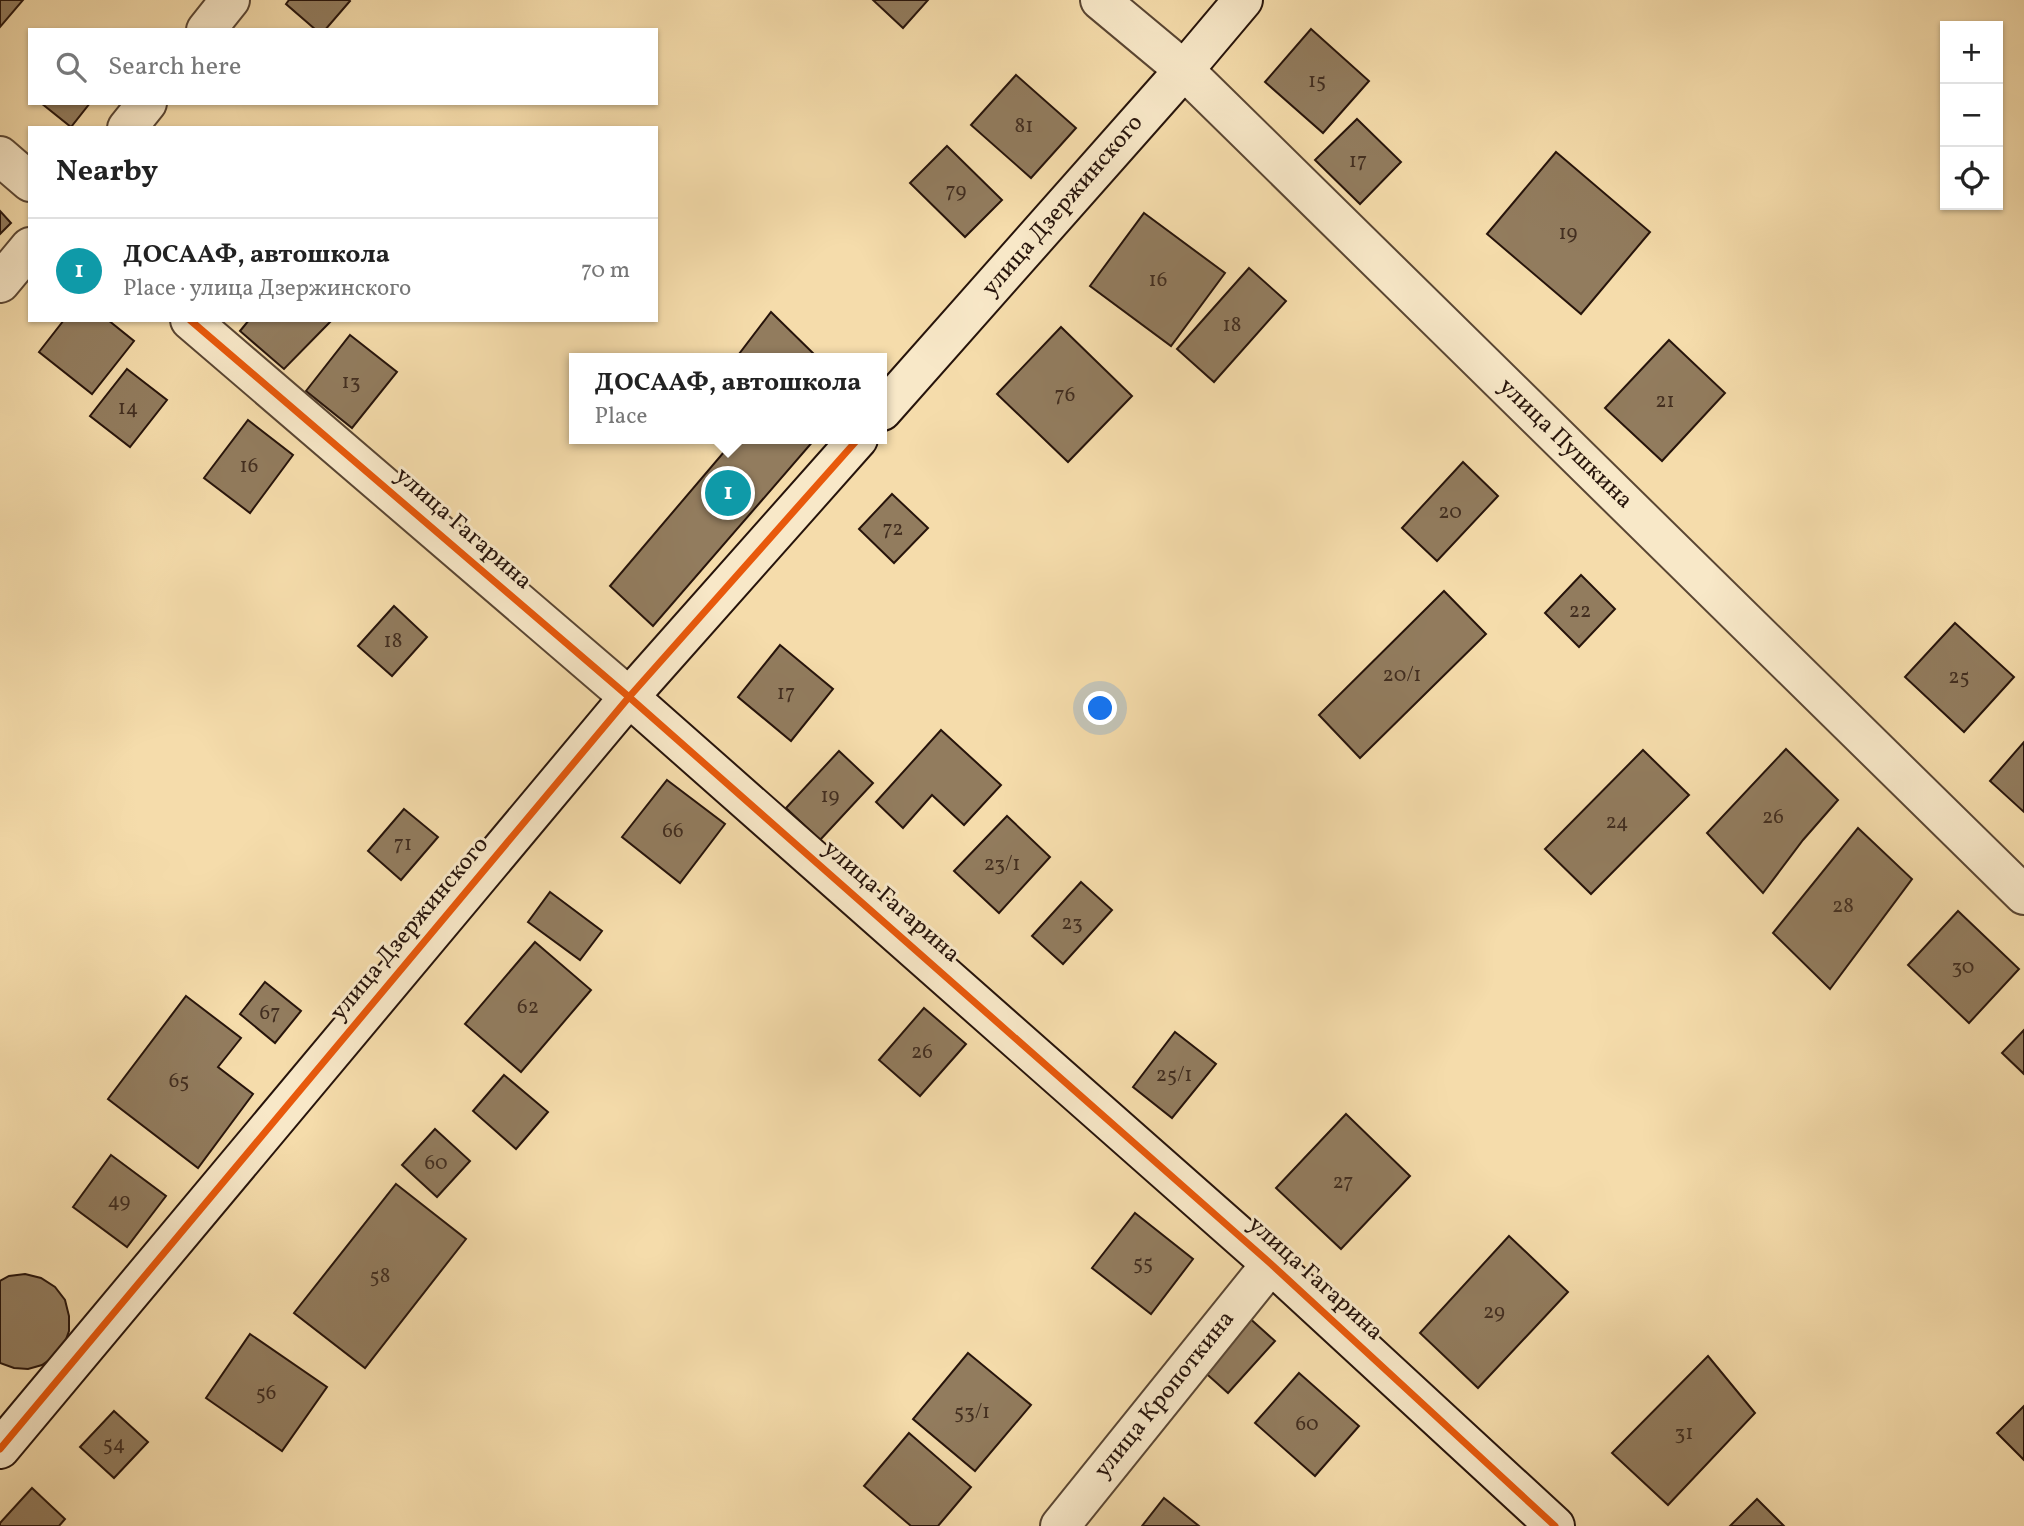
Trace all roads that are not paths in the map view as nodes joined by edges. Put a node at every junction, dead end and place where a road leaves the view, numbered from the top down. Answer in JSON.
{"nodes":[{"id":1,"x":230,"y":0,"type":"edge"},
{"id":2,"x":1100,"y":0,"type":"edge"},
{"id":3,"x":1243,"y":0,"type":"edge"},
{"id":4,"x":208,"y":28,"type":"edge"},
{"id":5,"x":1184,"y":70,"type":"junction"},
{"id":6,"x":145,"y":105,"type":"edge"},
{"id":7,"x":129,"y":126,"type":"edge"},
{"id":8,"x":0,"y":156,"type":"edge"},
{"id":9,"x":28,"y":180,"type":"edge"},
{"id":10,"x":28,"y":249,"type":"edge"},
{"id":11,"x":0,"y":283,"type":"edge"},
{"id":12,"x":192,"y":322,"type":"edge"},
{"id":13,"x":887,"y":405,"type":"edge"},
{"id":14,"x":854,"y":444,"type":"edge"},
{"id":15,"x":629,"y":697,"type":"junction"},
{"id":16,"x":2024,"y":895,"type":"edge"},
{"id":17,"x":1271,"y":1264,"type":"junction"},
{"id":18,"x":0,"y":1449,"type":"edge"},
{"id":19,"x":1060,"y":1526,"type":"edge"},
{"id":20,"x":1555,"y":1526,"type":"edge"}],
"edges":[{"from":1,"to":4,"type":"street"},
{"from":2,"to":5,"type":"street","name":"улица Пушкина"},
{"from":3,"to":5,"type":"street","name":"улица Дзержинского"},
{"from":5,"to":13,"type":"street","name":"улица Дзержинского"},
{"from":5,"to":16,"type":"street","name":"улица Пушкина"},
{"from":6,"to":7,"type":"street"},
{"from":8,"to":9,"type":"street"},
{"from":10,"to":11,"type":"street"},
{"from":12,"to":15,"type":"street","name":"улица Гагарина"},
{"from":14,"to":15,"type":"street","name":"улица Дзержинского"},
{"from":15,"to":17,"type":"street","name":"улица Гагарина"},
{"from":15,"to":18,"type":"street","name":"улица Дзержинского"},
{"from":17,"to":19,"type":"street","name":"улица Кропоткина"},
{"from":17,"to":20,"type":"street","name":"улица Гагарина"}]}
